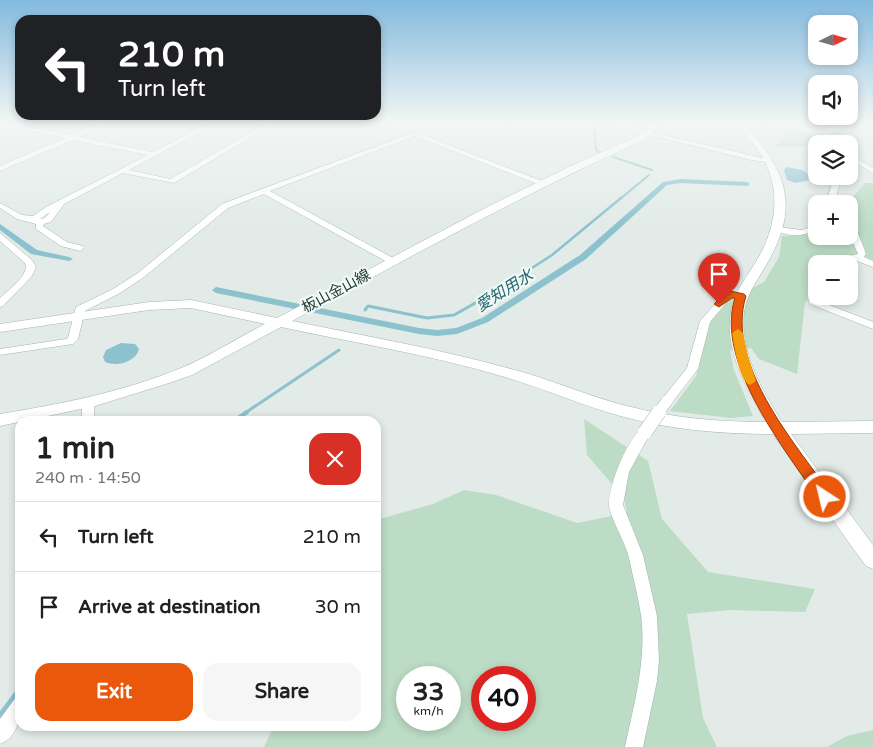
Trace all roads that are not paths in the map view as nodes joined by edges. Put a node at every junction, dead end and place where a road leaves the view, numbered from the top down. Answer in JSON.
{"nodes":[{"id":1,"x":25,"y":158,"type":"edge"},
{"id":2,"x":147,"y":158,"type":"edge"},
{"id":3,"x":211,"y":158,"type":"edge"},
{"id":4,"x":348,"y":158,"type":"edge"},
{"id":5,"x":482,"y":158,"type":"edge"},
{"id":6,"x":599,"y":158,"type":"edge"},
{"id":7,"x":751,"y":158,"type":"edge"},
{"id":8,"x":769,"y":160,"type":"joint"},
{"id":9,"x":858,"y":162,"type":"edge"},
{"id":10,"x":0,"y":169,"type":"edge"},
{"id":11,"x":121,"y":171,"type":"junction"},
{"id":12,"x":873,"y":171,"type":"edge"},
{"id":13,"x":543,"y":183,"type":"junction"},
{"id":14,"x":264,"y":191,"type":"junction"},
{"id":15,"x":0,"y":205,"type":"edge"},
{"id":16,"x":37,"y":220,"type":"junction"},
{"id":17,"x":778,"y":229,"type":"junction"},
{"id":18,"x":808,"y":231,"type":"edge"},
{"id":19,"x":0,"y":236,"type":"edge"},
{"id":20,"x":858,"y":243,"type":"edge"},
{"id":21,"x":80,"y":248,"type":"dead end"},
{"id":22,"x":858,"y":258,"type":"edge"},
{"id":23,"x":858,"y":258,"type":"edge"},
{"id":24,"x":392,"y":261,"type":"junction"},
{"id":25,"x":873,"y":264,"type":"edge"},
{"id":26,"x":741,"y":296,"type":"junction"},
{"id":27,"x":0,"y":304,"type":"edge"},
{"id":28,"x":820,"y":305,"type":"edge"},
{"id":29,"x":78,"y":316,"type":"junction"},
{"id":30,"x":278,"y":321,"type":"junction"},
{"id":31,"x":873,"y":326,"type":"edge"},
{"id":32,"x":0,"y":328,"type":"edge"},
{"id":33,"x":0,"y":352,"type":"edge"},
{"id":34,"x":88,"y":404,"type":"junction"},
{"id":35,"x":22,"y":416,"type":"edge"},
{"id":36,"x":88,"y":416,"type":"edge"},
{"id":37,"x":15,"y":417,"type":"edge"},
{"id":38,"x":0,"y":420,"type":"edge"},
{"id":39,"x":776,"y":426,"type":"junction"},
{"id":40,"x":873,"y":427,"type":"edge"},
{"id":41,"x":873,"y":560,"type":"edge"},
{"id":42,"x":15,"y":713,"type":"edge"},
{"id":43,"x":0,"y":735,"type":"edge"},
{"id":44,"x":634,"y":747,"type":"edge"}],
"edges":[{"from":1,"to":10,"type":"street"},
{"from":2,"to":11,"type":"street"},
{"from":3,"to":11,"type":"street"},
{"from":4,"to":14,"type":"street"},
{"from":5,"to":13,"type":"street"},
{"from":6,"to":13,"type":"street","name":"板山金山線"},
{"from":7,"to":8,"type":"street"},
{"from":8,"to":17,"type":"street"},
{"from":9,"to":12,"type":"street"},
{"from":11,"to":16,"type":"street"},
{"from":13,"to":24,"type":"street","name":"板山金山線"},
{"from":14,"to":24,"type":"street"},
{"from":14,"to":29,"type":"street"},
{"from":15,"to":16,"type":"street"},
{"from":16,"to":21,"type":"street"},
{"from":17,"to":18,"type":"street"},
{"from":17,"to":26,"type":"street"},
{"from":19,"to":27,"type":"street"},
{"from":20,"to":22,"type":"street"},
{"from":23,"to":25,"type":"street"},
{"from":24,"to":30,"type":"street","name":"板山金山線"},
{"from":26,"to":39,"type":"street"},
{"from":26,"to":44,"type":"street","bridge":true},
{"from":28,"to":31,"type":"street"},
{"from":29,"to":30,"type":"street"},
{"from":29,"to":32,"type":"street"},
{"from":29,"to":33,"type":"street"},
{"from":30,"to":34,"type":"street","name":"板山金山線"},
{"from":30,"to":39,"type":"street"},
{"from":34,"to":35,"type":"street","name":"板山金山線"},
{"from":34,"to":36,"type":"street"},
{"from":37,"to":38,"type":"street","name":"板山金山線"},
{"from":39,"to":40,"type":"street"},
{"from":39,"to":41,"type":"street"},
{"from":42,"to":43,"type":"street"}]}
